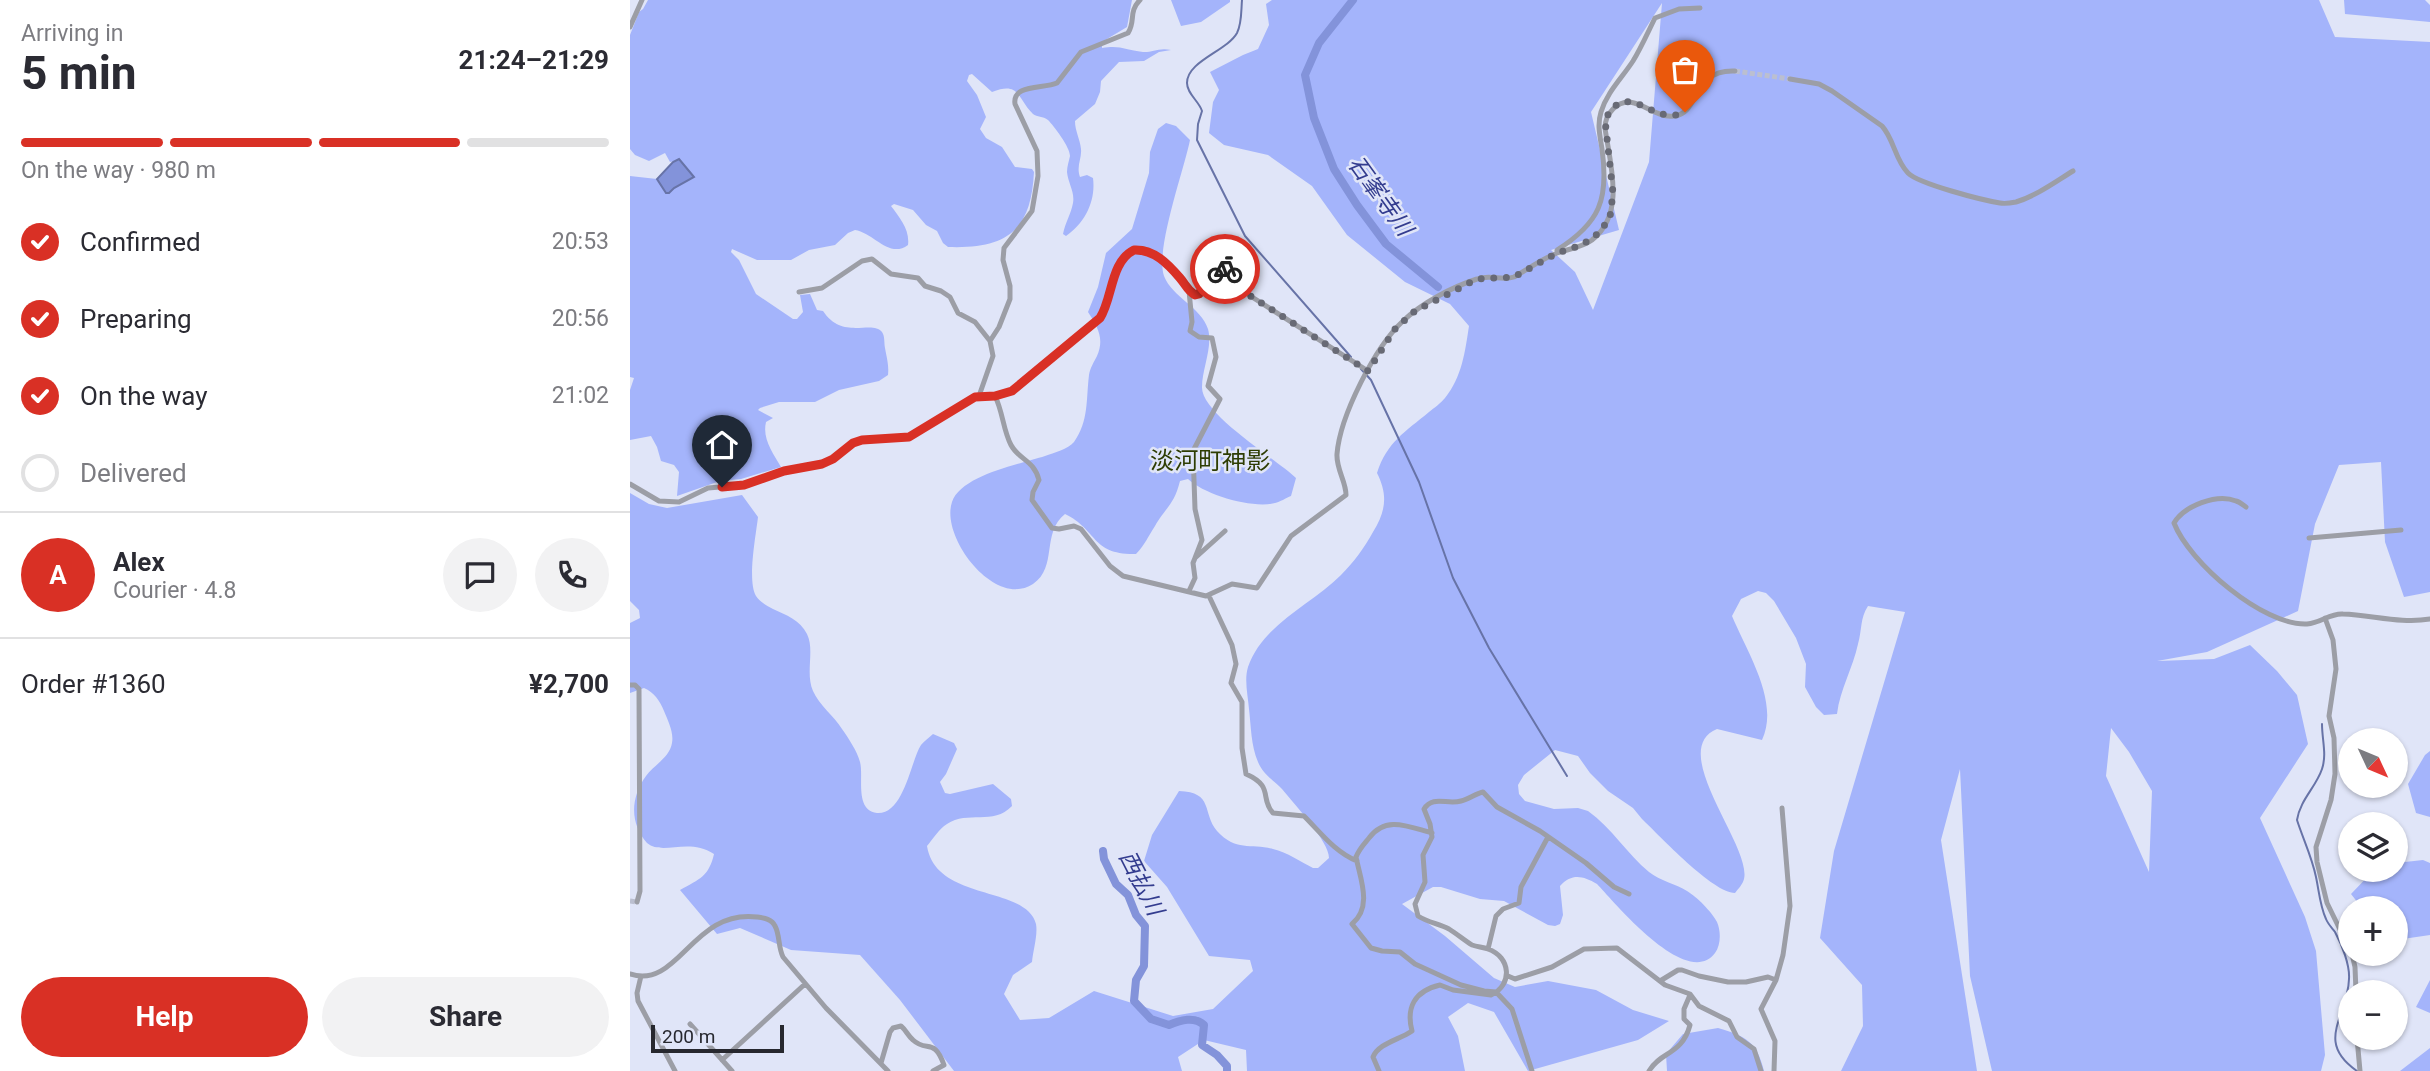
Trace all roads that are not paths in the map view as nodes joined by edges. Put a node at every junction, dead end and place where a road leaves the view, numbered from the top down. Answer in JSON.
{"nodes":[{"id":1,"x":642,"y":0,"type":"edge"},
{"id":2,"x":1140,"y":0,"type":"edge"},
{"id":3,"x":1700,"y":8,"type":"dead end"},
{"id":4,"x":630,"y":27,"type":"edge"},
{"id":5,"x":1735,"y":71,"type":"tunnel mouth"},
{"id":6,"x":1790,"y":79,"type":"tunnel mouth"},
{"id":7,"x":2073,"y":171,"type":"dead end"},
{"id":8,"x":1557,"y":253,"type":"junction"},
{"id":9,"x":1189,"y":291,"type":"junction"},
{"id":10,"x":799,"y":292,"type":"dead end"},
{"id":11,"x":990,"y":341,"type":"junction"},
{"id":12,"x":1368,"y":371,"type":"junction"},
{"id":13,"x":979,"y":396,"type":"junction"},
{"id":14,"x":995,"y":396,"type":"junction"},
{"id":15,"x":630,"y":484,"type":"edge"},
{"id":16,"x":2246,"y":508,"type":"dead end"},
{"id":17,"x":2402,"y":530,"type":"dead end"},
{"id":18,"x":1225,"y":531,"type":"dead end"},
{"id":19,"x":2309,"y":538,"type":"dead end"},
{"id":20,"x":1195,"y":558,"type":"junction"},
{"id":21,"x":1189,"y":591,"type":"junction"},
{"id":22,"x":1209,"y":596,"type":"junction"},
{"id":23,"x":2325,"y":618,"type":"junction"},
{"id":24,"x":2430,"y":619,"type":"edge"},
{"id":25,"x":633,"y":685,"type":"edge"},
{"id":26,"x":1782,"y":808,"type":"dead end"},
{"id":27,"x":1432,"y":833,"type":"junction"},
{"id":28,"x":1548,"y":836,"type":"junction"},
{"id":29,"x":1357,"y":861,"type":"junction"},
{"id":30,"x":1629,"y":894,"type":"dead end"},
{"id":31,"x":637,"y":902,"type":"dead end"},
{"id":32,"x":2338,"y":925,"type":"edge"},
{"id":33,"x":1488,"y":949,"type":"junction"},
{"id":34,"x":630,"y":974,"type":"edge"},
{"id":35,"x":640,"y":976,"type":"junction"},
{"id":36,"x":1508,"y":976,"type":"junction"},
{"id":37,"x":1776,"y":980,"type":"junction"},
{"id":38,"x":1660,"y":981,"type":"junction"},
{"id":39,"x":805,"y":984,"type":"junction"},
{"id":40,"x":1496,"y":992,"type":"junction"},
{"id":41,"x":1690,"y":995,"type":"junction"},
{"id":42,"x":690,"y":1024,"type":"dead end"},
{"id":43,"x":2358,"y":1050,"type":"edge"},
{"id":44,"x":722,"y":1060,"type":"junction"},
{"id":45,"x":881,"y":1063,"type":"junction"},
{"id":46,"x":675,"y":1071,"type":"edge"},
{"id":47,"x":732,"y":1071,"type":"edge"},
{"id":48,"x":888,"y":1071,"type":"edge"},
{"id":49,"x":933,"y":1071,"type":"edge"},
{"id":50,"x":1379,"y":1071,"type":"edge"},
{"id":51,"x":1532,"y":1071,"type":"edge"},
{"id":52,"x":1649,"y":1071,"type":"edge"},
{"id":53,"x":1761,"y":1071,"type":"edge"},
{"id":54,"x":1774,"y":1071,"type":"edge"},
{"id":55,"x":2360,"y":1071,"type":"edge"}],
"edges":[{"from":1,"to":4,"type":"street"},
{"from":2,"to":11,"type":"street"},
{"from":3,"to":8,"type":"street"},
{"from":5,"to":8,"type":"street"},
{"from":6,"to":7,"type":"street"},
{"from":8,"to":12,"type":"street"},
{"from":9,"to":12,"type":"street"},
{"from":9,"to":14,"type":"street"},
{"from":9,"to":20,"type":"street"},
{"from":10,"to":11,"type":"street"},
{"from":11,"to":13,"type":"street"},
{"from":12,"to":22,"type":"street"},
{"from":13,"to":14,"type":"street"},
{"from":13,"to":15,"type":"street"},
{"from":14,"to":21,"type":"street"},
{"from":16,"to":23,"type":"street"},
{"from":17,"to":19,"type":"street"},
{"from":18,"to":20,"type":"street"},
{"from":20,"to":21,"type":"street"},
{"from":21,"to":22,"type":"street"},
{"from":22,"to":29,"type":"street"},
{"from":23,"to":24,"type":"street"},
{"from":23,"to":32,"type":"street"},
{"from":25,"to":31,"type":"street"},
{"from":26,"to":37,"type":"street"},
{"from":27,"to":28,"type":"street"},
{"from":27,"to":29,"type":"street"},
{"from":27,"to":33,"type":"street"},
{"from":28,"to":30,"type":"street"},
{"from":28,"to":33,"type":"street"},
{"from":29,"to":40,"type":"street"},
{"from":33,"to":36,"type":"street"},
{"from":34,"to":35,"type":"street"},
{"from":35,"to":39,"type":"street"},
{"from":35,"to":46,"type":"street"},
{"from":36,"to":38,"type":"street"},
{"from":36,"to":40,"type":"street"},
{"from":37,"to":38,"type":"street"},
{"from":37,"to":54,"type":"street"},
{"from":38,"to":41,"type":"street"},
{"from":39,"to":44,"type":"street"},
{"from":39,"to":45,"type":"street"},
{"from":40,"to":50,"type":"street"},
{"from":40,"to":51,"type":"street"},
{"from":41,"to":52,"type":"street"},
{"from":41,"to":53,"type":"street"},
{"from":42,"to":44,"type":"street"},
{"from":43,"to":55,"type":"street"},
{"from":44,"to":47,"type":"street"},
{"from":45,"to":48,"type":"street"},
{"from":45,"to":49,"type":"street"}]}
